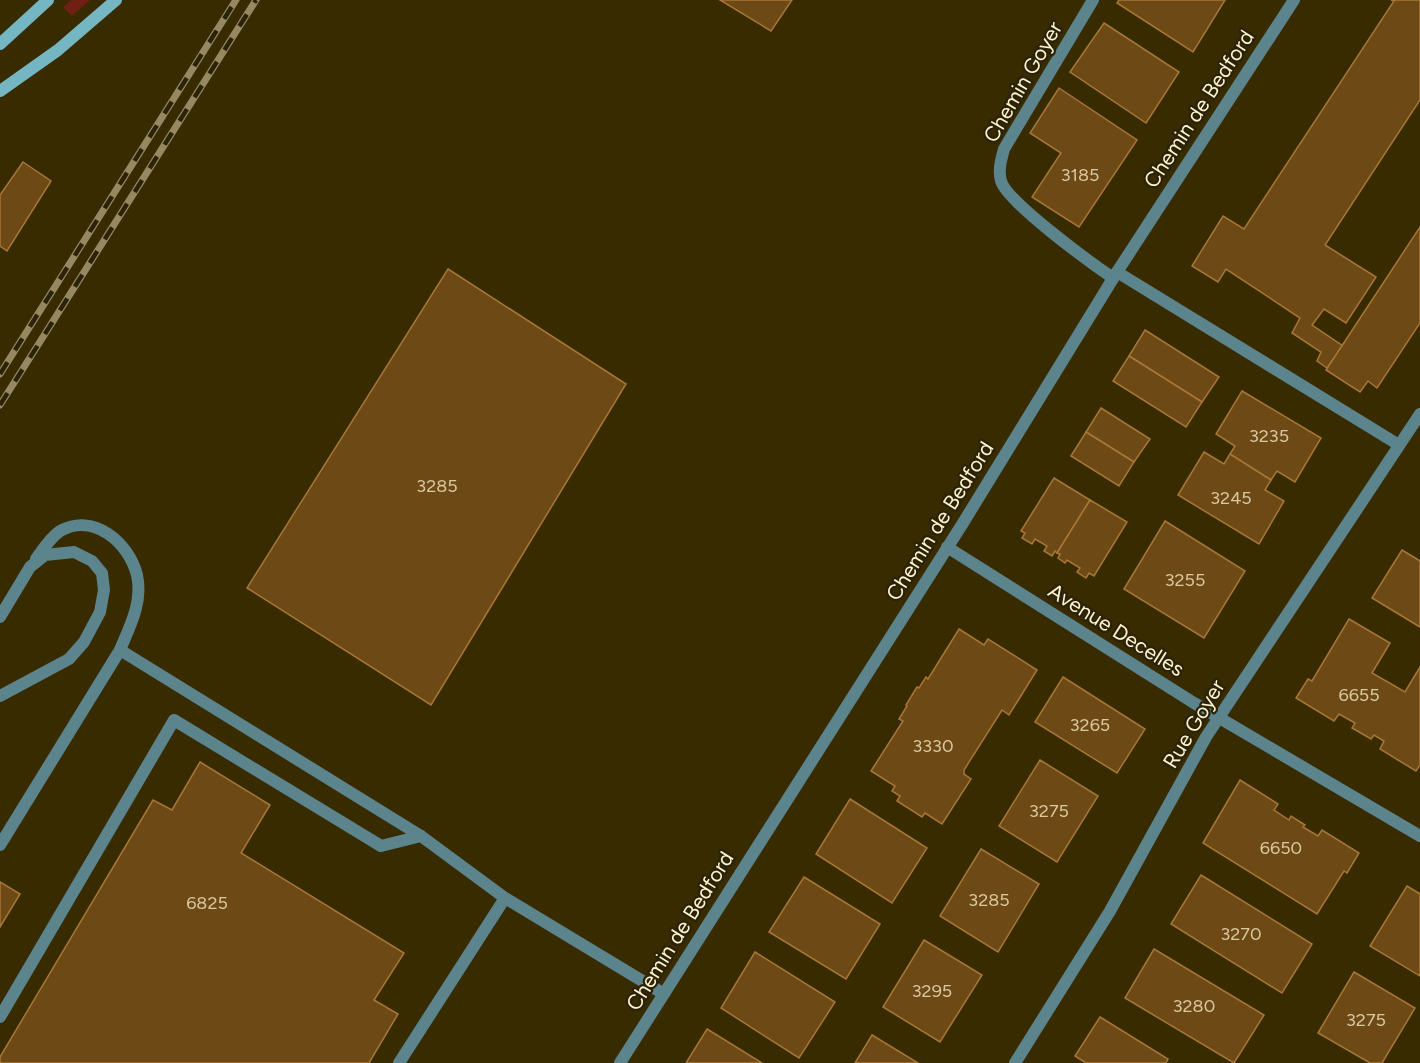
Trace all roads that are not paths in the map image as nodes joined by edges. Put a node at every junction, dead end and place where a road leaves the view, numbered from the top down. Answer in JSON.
{"nodes":[{"id":1,"x":48,"y":0,"type":"edge"},
{"id":2,"x":116,"y":0,"type":"edge"},
{"id":3,"x":1093,"y":0,"type":"edge"},
{"id":4,"x":1294,"y":0,"type":"edge"},
{"id":5,"x":0,"y":44,"type":"edge"},
{"id":6,"x":0,"y":91,"type":"edge"},
{"id":7,"x":1115,"y":275,"type":"junction"},
{"id":8,"x":1420,"y":414,"type":"edge"},
{"id":9,"x":1399,"y":445,"type":"junction"},
{"id":10,"x":947,"y":547,"type":"junction"},
{"id":11,"x":30,"y":567,"type":"junction"},
{"id":12,"x":0,"y":617,"type":"edge"},
{"id":13,"x":120,"y":650,"type":"junction"},
{"id":14,"x":0,"y":696,"type":"edge"},
{"id":15,"x":1218,"y":717,"type":"junction"},
{"id":16,"x":421,"y":836,"type":"junction"},
{"id":17,"x":1420,"y":836,"type":"edge"},
{"id":18,"x":0,"y":845,"type":"edge"},
{"id":19,"x":505,"y":898,"type":"junction"},
{"id":20,"x":664,"y":994,"type":"junction"},
{"id":21,"x":0,"y":1017,"type":"edge"},
{"id":22,"x":399,"y":1063,"type":"edge"},
{"id":23,"x":620,"y":1063,"type":"edge"},
{"id":24,"x":1016,"y":1063,"type":"edge"}],
"edges":[{"from":1,"to":5,"type":"main road"},
{"from":2,"to":6,"type":"main road"},
{"from":3,"to":7,"type":"street","name":"Chemin Goyer"},
{"from":4,"to":7,"type":"street","name":"Chemin de Bedford"},
{"from":7,"to":9,"type":"street","name":"Chemin Goyer"},
{"from":7,"to":10,"type":"street","name":"Chemin de Bedford"},
{"from":8,"to":9,"type":"street","name":"Rue Goyer"},
{"from":9,"to":15,"type":"street","name":"Rue Goyer"},
{"from":10,"to":15,"type":"street","name":"Avenue Decelles"},
{"from":10,"to":20,"type":"street","name":"Chemin de Bedford"},
{"from":11,"to":12,"type":"street"},
{"from":11,"to":13,"type":"street"},
{"from":11,"to":14,"type":"street"},
{"from":13,"to":16,"type":"street"},
{"from":13,"to":18,"type":"street"},
{"from":15,"to":17,"type":"street","name":"Avenue Decelles"},
{"from":15,"to":24,"type":"street","name":"Rue Goyer"},
{"from":16,"to":19,"type":"street"},
{"from":16,"to":21,"type":"street"},
{"from":19,"to":20,"type":"street"},
{"from":19,"to":22,"type":"street"},
{"from":20,"to":23,"type":"street","name":"Chemin de Bedford"}]}
